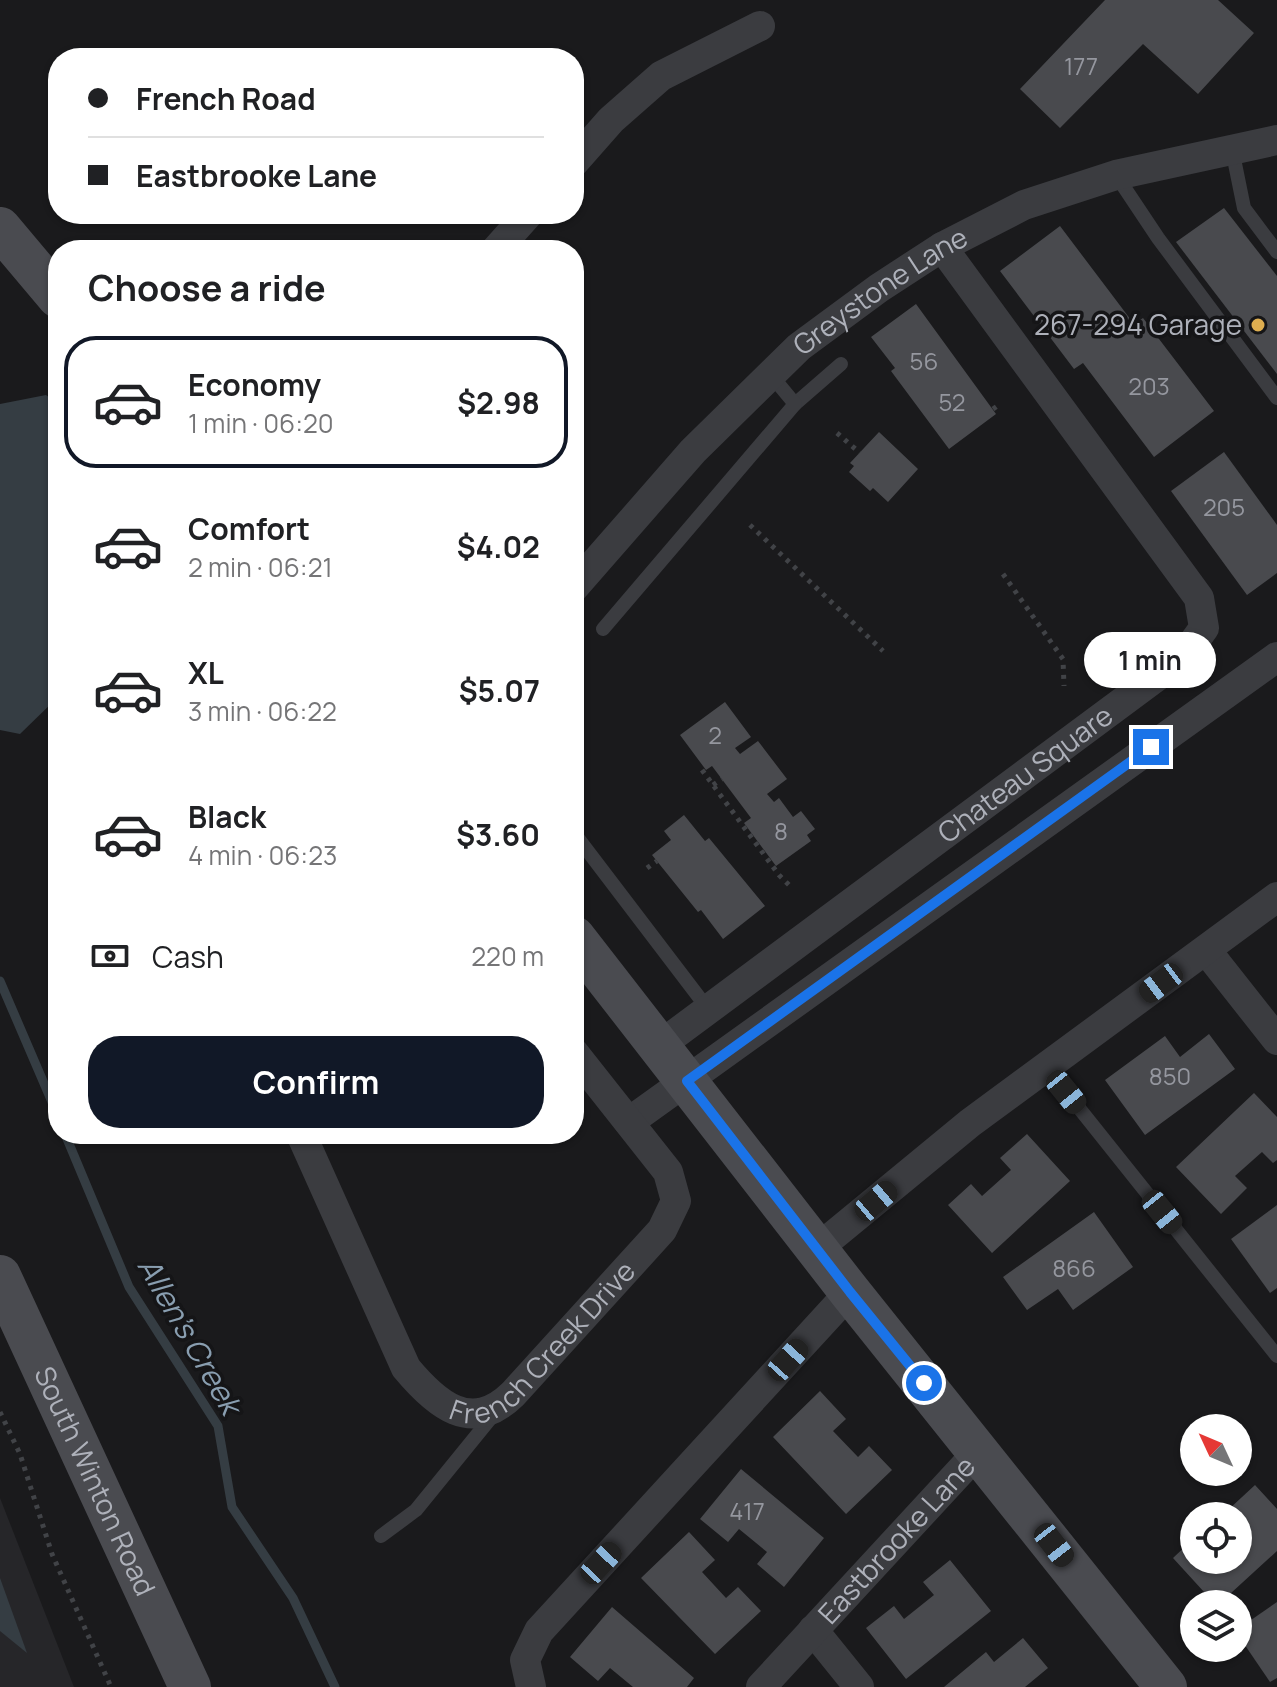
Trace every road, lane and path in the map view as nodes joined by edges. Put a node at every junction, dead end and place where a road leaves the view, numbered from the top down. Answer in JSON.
{"nodes":[{"id":1,"x":760,"y":26,"type":"dead end"},
{"id":2,"x":1277,"y":140,"type":"edge"},
{"id":3,"x":1232,"y":149,"type":"junction"},
{"id":4,"x":584,"y":151,"type":"edge"},
{"id":5,"x":1116,"y":175,"type":"junction"},
{"id":6,"x":519,"y":224,"type":"edge"},
{"id":7,"x":0,"y":228,"type":"edge"},
{"id":8,"x":505,"y":240,"type":"edge"},
{"id":9,"x":942,"y":247,"type":"junction"},
{"id":10,"x":1277,"y":252,"type":"edge"},
{"id":11,"x":48,"y":285,"type":"edge"},
{"id":12,"x":841,"y":364,"type":"dead end"},
{"id":13,"x":771,"y":375,"type":"junction"},
{"id":14,"x":1277,"y":398,"type":"edge"},
{"id":15,"x":795,"y":404,"type":"junction"},
{"id":16,"x":1000,"y":404,"type":"dead end"},
{"id":17,"x":993,"y":409,"type":"dead end"},
{"id":18,"x":837,"y":433,"type":"dead end"},
{"id":19,"x":860,"y":453,"type":"dead end"},
{"id":20,"x":750,"y":525,"type":"dead end"},
{"id":21,"x":1003,"y":574,"type":"dead end"},
{"id":22,"x":584,"y":576,"type":"edge"},
{"id":23,"x":603,"y":629,"type":"dead end"},
{"id":24,"x":883,"y":651,"type":"dead end"},
{"id":25,"x":1277,"y":657,"type":"edge"},
{"id":26,"x":1064,"y":686,"type":"dead end"},
{"id":27,"x":702,"y":770,"type":"dead end"},
{"id":28,"x":722,"y":779,"type":"dead end"},
{"id":29,"x":713,"y":785,"type":"junction"},
{"id":30,"x":584,"y":846,"type":"edge"},
{"id":31,"x":657,"y":861,"type":"dead end"},
{"id":32,"x":647,"y":868,"type":"dead end"},
{"id":33,"x":791,"y":887,"type":"dead end"},
{"id":34,"x":1277,"y":897,"type":"edge"},
{"id":35,"x":584,"y":950,"type":"edge"},
{"id":36,"x":1206,"y":950,"type":"junction"},
{"id":37,"x":708,"y":1009,"type":"junction"},
{"id":38,"x":1277,"y":1040,"type":"edge"},
{"id":39,"x":659,"y":1046,"type":"junction"},
{"id":40,"x":584,"y":1066,"type":"edge"},
{"id":41,"x":1047,"y":1068,"type":"junction"},
{"id":42,"x":687,"y":1081,"type":"junction"},
{"id":43,"x":629,"y":1122,"type":"junction"},
{"id":44,"x":305,"y":1144,"type":"edge"},
{"id":45,"x":817,"y":1249,"type":"junction"},
{"id":46,"x":0,"y":1276,"type":"edge"},
{"id":47,"x":850,"y":1292,"type":"junction"},
{"id":48,"x":1277,"y":1356,"type":"edge"},
{"id":49,"x":502,"y":1405,"type":"junction"},
{"id":50,"x":0,"y":1412,"type":"edge"},
{"id":51,"x":979,"y":1451,"type":"junction"},
{"id":52,"x":381,"y":1536,"type":"dead end"},
{"id":53,"x":813,"y":1630,"type":"junction"},
{"id":54,"x":111,"y":1687,"type":"edge"},
{"id":55,"x":190,"y":1687,"type":"edge"},
{"id":56,"x":531,"y":1687,"type":"edge"},
{"id":57,"x":761,"y":1687,"type":"edge"},
{"id":58,"x":859,"y":1687,"type":"edge"},
{"id":59,"x":1166,"y":1687,"type":"edge"}],
"edges":[{"from":1,"to":4,"type":"street"},
{"from":2,"to":3,"type":"street","name":"Greystone Lane"},
{"from":3,"to":5,"type":"street","name":"Greystone Lane"},
{"from":3,"to":10,"type":"lane"},
{"from":5,"to":9,"type":"street","name":"Greystone Lane"},
{"from":5,"to":14,"type":"lane"},
{"from":6,"to":8,"type":"street"},
{"from":7,"to":11,"type":"street"},
{"from":9,"to":13,"type":"street","name":"Greystone Lane"},
{"from":9,"to":37,"type":"street","name":"Chateau Square"},
{"from":12,"to":15,"type":"lane"},
{"from":13,"to":15,"type":"lane"},
{"from":13,"to":22,"type":"street","name":"Greystone Lane"},
{"from":15,"to":23,"type":"lane"},
{"from":16,"to":17,"type":"path"},
{"from":18,"to":19,"type":"path"},
{"from":20,"to":24,"type":"path"},
{"from":21,"to":26,"type":"path"},
{"from":25,"to":42,"type":"street"},
{"from":27,"to":29,"type":"path"},
{"from":28,"to":29,"type":"path"},
{"from":29,"to":33,"type":"path"},
{"from":30,"to":37,"type":"lane"},
{"from":31,"to":32,"type":"path"},
{"from":34,"to":36,"type":"street"},
{"from":35,"to":39,"type":"street"},
{"from":36,"to":38,"type":"street"},
{"from":36,"to":41,"type":"street"},
{"from":37,"to":39,"type":"street","name":"Chateau Square"},
{"from":39,"to":42,"type":"street"},
{"from":40,"to":43,"type":"street","name":"French Creek Drive"},
{"from":41,"to":45,"type":"street"},
{"from":41,"to":48,"type":"lane"},
{"from":42,"to":43,"type":"street"},
{"from":42,"to":45,"type":"street"},
{"from":43,"to":49,"type":"street","name":"French Creek Drive"},
{"from":44,"to":49,"type":"street","name":"French Creek Drive"},
{"from":45,"to":47,"type":"street"},
{"from":46,"to":55,"type":"street","name":"South Winton Road"},
{"from":47,"to":51,"type":"street"},
{"from":47,"to":56,"type":"street"},
{"from":49,"to":52,"type":"lane"},
{"from":50,"to":54,"type":"path"},
{"from":51,"to":53,"type":"street","name":"Eastbrooke Lane"},
{"from":51,"to":59,"type":"street"},
{"from":53,"to":57,"type":"street","name":"Eastbrooke Lane"},
{"from":53,"to":58,"type":"street","name":"Eastbrooke Lane"}]}
